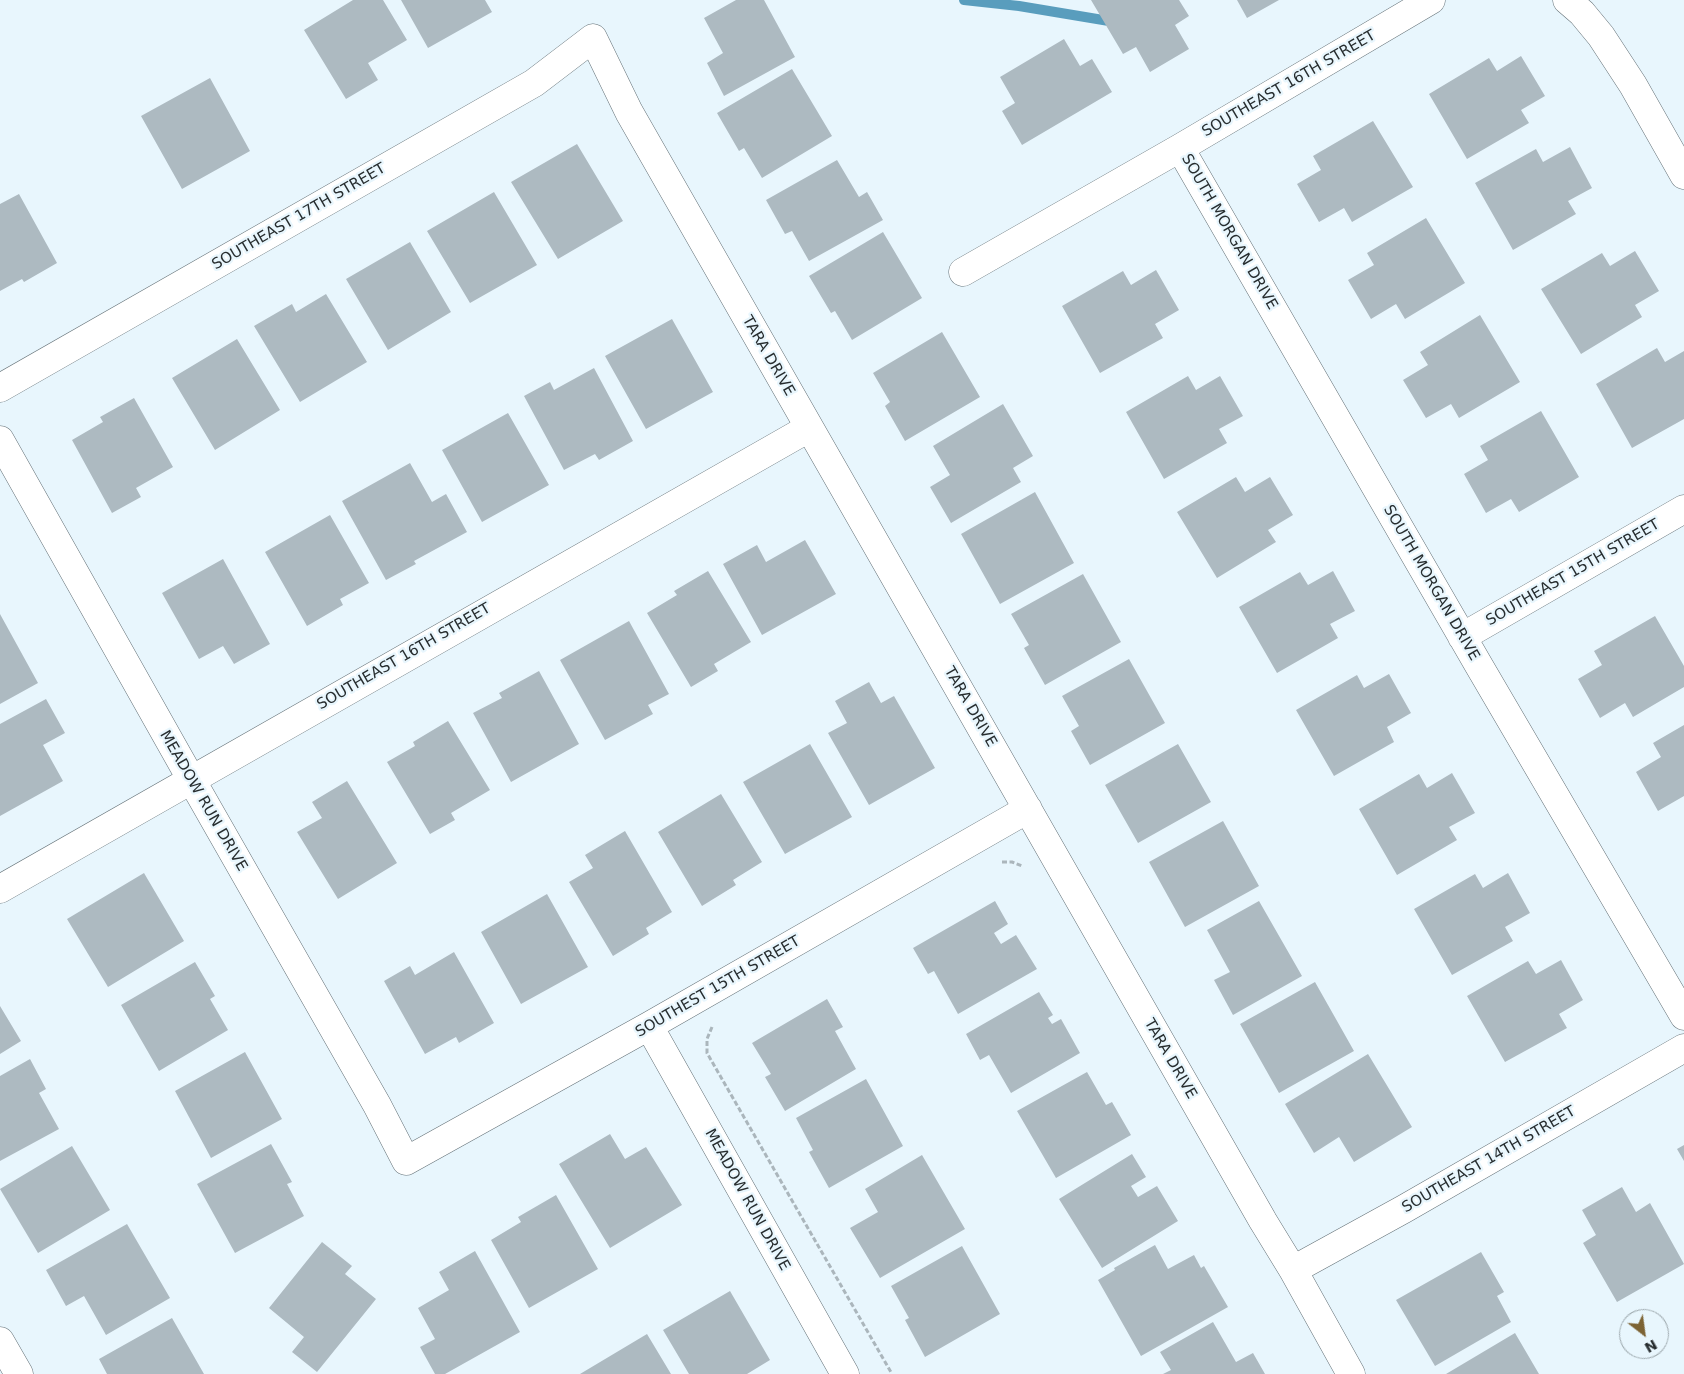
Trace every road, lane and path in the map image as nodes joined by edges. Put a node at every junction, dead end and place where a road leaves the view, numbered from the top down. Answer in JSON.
{"nodes":[{"id":1,"x":1431,"y":0,"type":"edge"},
{"id":2,"x":1567,"y":0,"type":"edge"},
{"id":3,"x":592,"y":38,"type":"joint"},
{"id":4,"x":1180,"y":148,"type":"junction"},
{"id":5,"x":1684,"y":174,"type":"edge"},
{"id":6,"x":964,"y":272,"type":"dead end"},
{"id":7,"x":0,"y":388,"type":"edge"},
{"id":8,"x":809,"y":428,"type":"junction"},
{"id":9,"x":0,"y":440,"type":"edge"},
{"id":10,"x":1684,"y":509,"type":"edge"},
{"id":11,"x":1462,"y":637,"type":"junction"},
{"id":12,"x":190,"y":779,"type":"junction"},
{"id":13,"x":1028,"y":809,"type":"junction"},
{"id":14,"x":996,"y":864,"type":"dead end"},
{"id":15,"x":1024,"y":868,"type":"dead end"},
{"id":16,"x":0,"y":889,"type":"edge"},
{"id":17,"x":1684,"y":1016,"type":"edge"},
{"id":18,"x":713,"y":1025,"type":"dead end"},
{"id":19,"x":649,"y":1026,"type":"junction"},
{"id":20,"x":1684,"y":1048,"type":"edge"},
{"id":21,"x":406,"y":1161,"type":"joint"},
{"id":22,"x":1293,"y":1270,"type":"junction"},
{"id":23,"x":0,"y":1341,"type":"edge"},
{"id":24,"x":19,"y":1374,"type":"edge"},
{"id":25,"x":845,"y":1374,"type":"edge"},
{"id":26,"x":892,"y":1374,"type":"edge"},
{"id":27,"x":1351,"y":1374,"type":"edge"}],
"edges":[{"from":1,"to":4,"type":"street","name":"SOUTHEAST 16TH STREET"},
{"from":2,"to":5,"type":"street"},
{"from":3,"to":7,"type":"street","name":"SOUTHEAST 17TH STREET"},
{"from":3,"to":8,"type":"street","name":"TARA DRIVE"},
{"from":4,"to":6,"type":"street","name":"SOUTHEAST 16TH STREET"},
{"from":4,"to":11,"type":"street","name":"SOUTH MORGAN DRIVE"},
{"from":8,"to":12,"type":"street","name":"SOUTHEAST 16TH STREET"},
{"from":8,"to":13,"type":"street","name":"TARA DRIVE"},
{"from":9,"to":12,"type":"street","name":"MEADOW RUN DRIVE"},
{"from":10,"to":11,"type":"street","name":"SOUTHEAST 15TH STREET"},
{"from":11,"to":17,"type":"street","name":"SOUTH MORGAN DRIVE"},
{"from":12,"to":16,"type":"street","name":"SOUTHEAST 16TH STREET"},
{"from":12,"to":21,"type":"street","name":"MEADOW RUN DRIVE"},
{"from":13,"to":19,"type":"street","name":"SOUTHEST 15TH STREET"},
{"from":13,"to":22,"type":"street","name":"TARA DRIVE"},
{"from":14,"to":15,"type":"path"},
{"from":18,"to":26,"type":"path"},
{"from":19,"to":21,"type":"street","name":"SOUTHEST 15TH STREET"},
{"from":19,"to":25,"type":"street","name":"MEADOW RUN DRIVE"},
{"from":20,"to":22,"type":"street","name":"SOUTHEAST 14TH STREET"},
{"from":22,"to":27,"type":"street","name":"TARA DRIVE"},
{"from":23,"to":24,"type":"street"}]}
